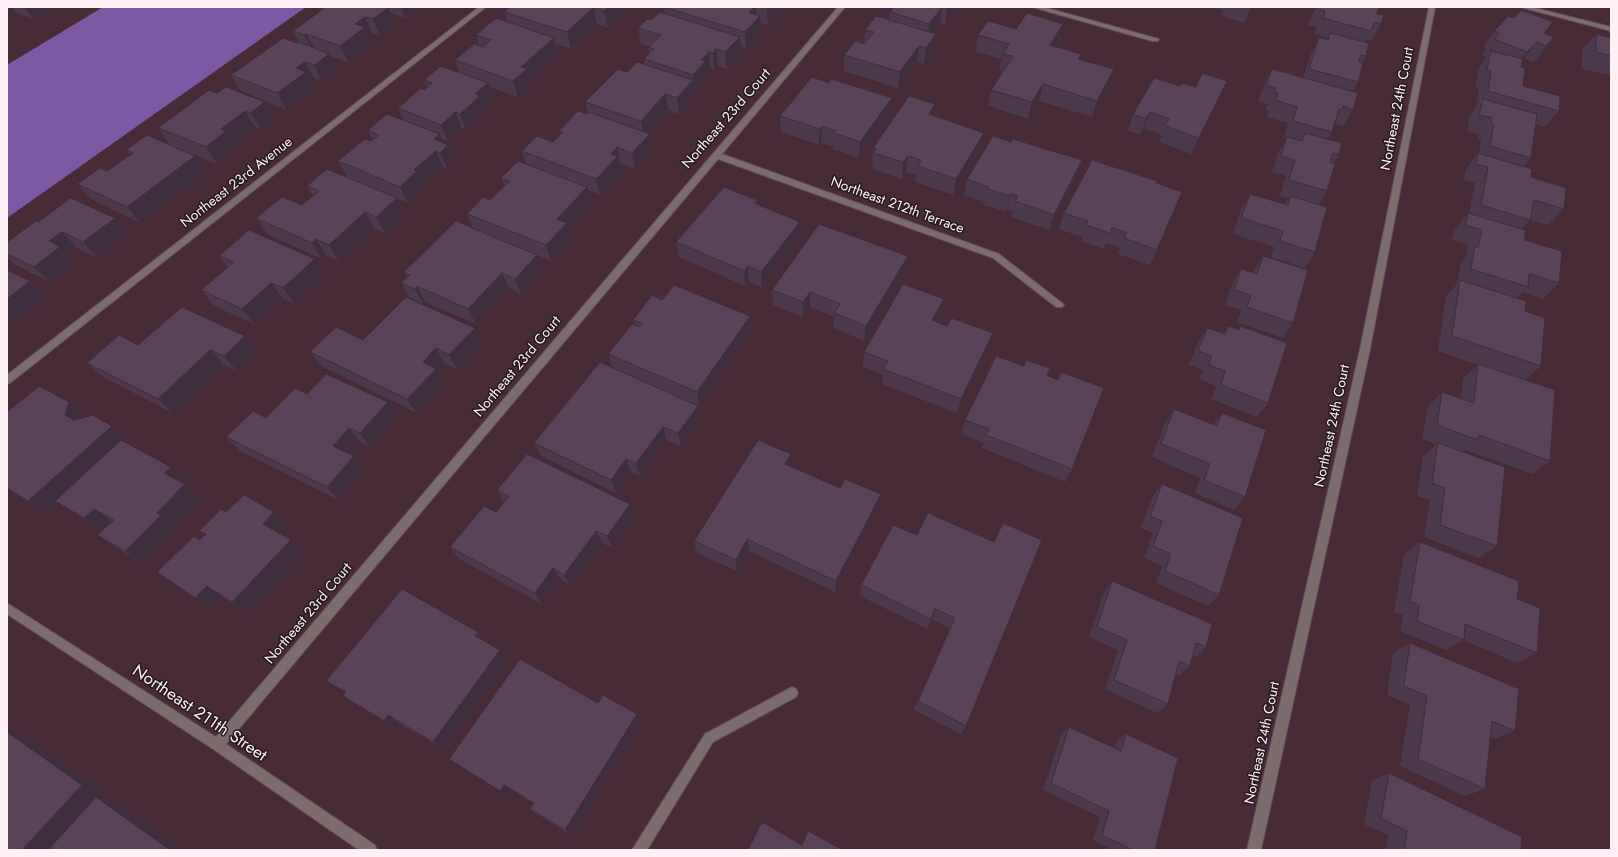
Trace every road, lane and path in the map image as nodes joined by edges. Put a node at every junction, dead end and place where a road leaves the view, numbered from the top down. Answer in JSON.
{"nodes":[{"id":1,"x":483,"y":7,"type":"edge"},
{"id":2,"x":842,"y":7,"type":"edge"},
{"id":3,"x":1035,"y":7,"type":"edge"},
{"id":4,"x":1432,"y":7,"type":"edge"},
{"id":5,"x":1523,"y":7,"type":"edge"},
{"id":6,"x":1611,"y":29,"type":"edge"},
{"id":7,"x":1155,"y":39,"type":"dead end"},
{"id":8,"x":715,"y":155,"type":"junction"},
{"id":9,"x":1058,"y":305,"type":"dead end"},
{"id":10,"x":7,"y":380,"type":"edge"},
{"id":11,"x":7,"y":608,"type":"edge"},
{"id":12,"x":792,"y":693,"type":"dead end"},
{"id":13,"x":216,"y":745,"type":"junction"},
{"id":14,"x":370,"y":850,"type":"edge"},
{"id":15,"x":639,"y":850,"type":"edge"},
{"id":16,"x":1254,"y":850,"type":"edge"}],
"edges":[{"from":1,"to":10,"type":"street","name":"Northeast 23rd Avenue"},
{"from":2,"to":8,"type":"street","name":"Northeast 23rd Court"},
{"from":3,"to":7,"type":"street"},
{"from":4,"to":16,"type":"street","name":"Northeast 24th Court"},
{"from":5,"to":6,"type":"street"},
{"from":8,"to":9,"type":"street","name":"Northeast 212th Terrace"},
{"from":8,"to":13,"type":"street","name":"Northeast 23rd Court"},
{"from":11,"to":13,"type":"street","name":"Northeast 211th Street"},
{"from":12,"to":15,"type":"street"},
{"from":13,"to":14,"type":"street","name":"Northeast 211th Street"}]}
